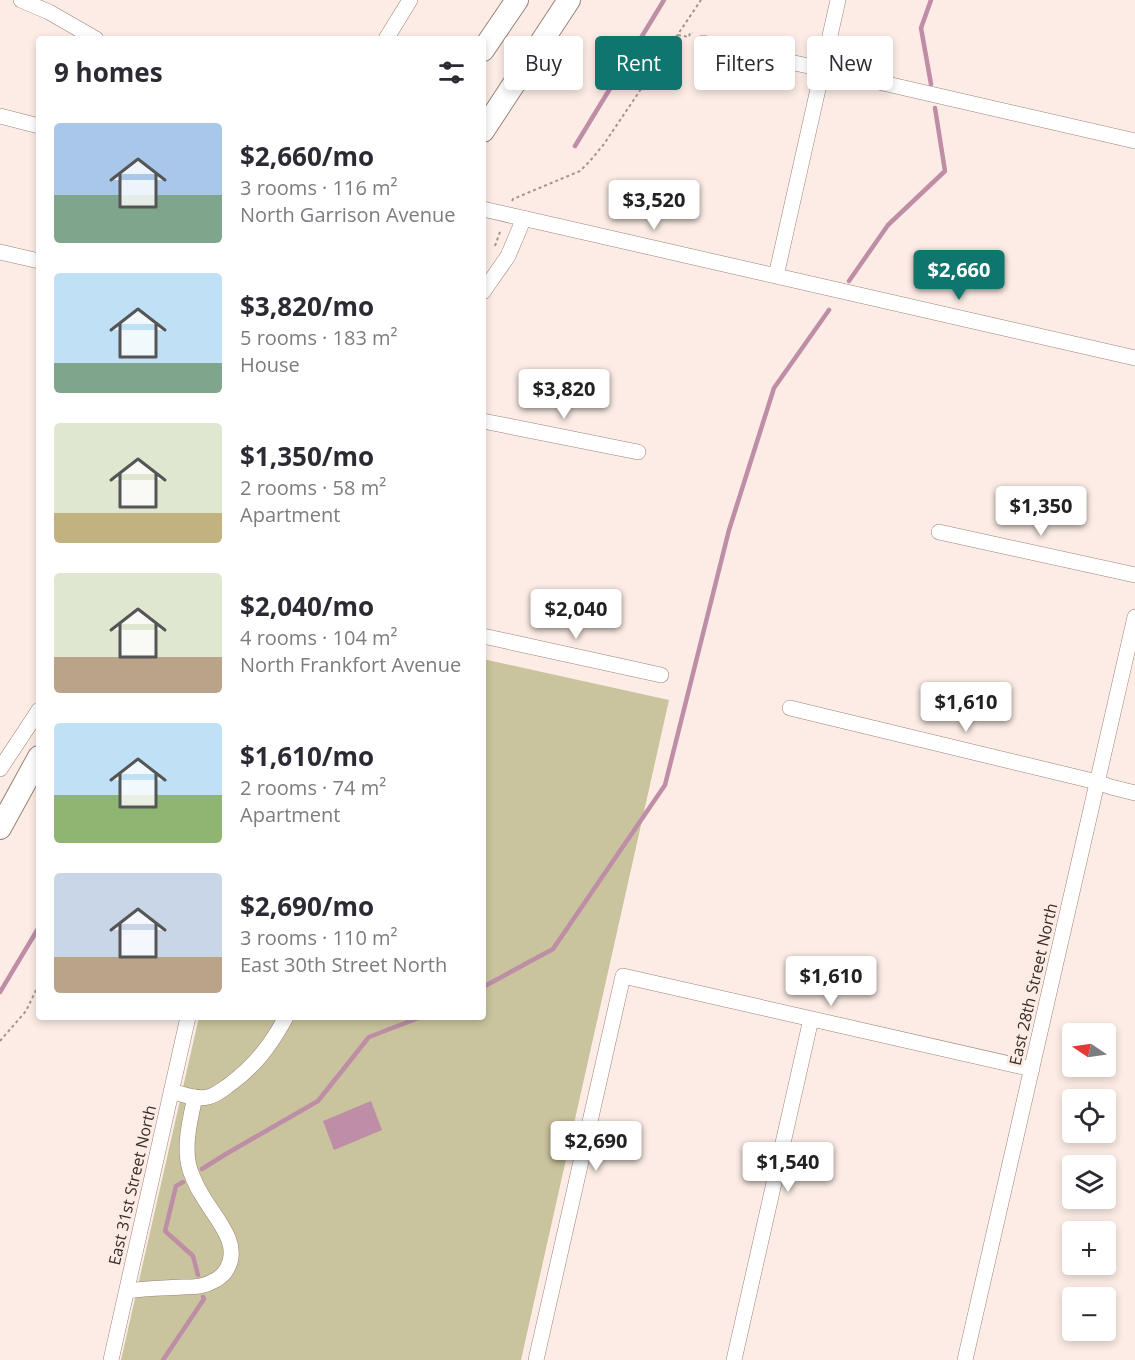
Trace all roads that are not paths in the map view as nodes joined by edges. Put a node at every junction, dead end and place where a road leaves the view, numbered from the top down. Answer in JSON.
{"nodes":[{"id":1,"x":21,"y":0,"type":"edge"},
{"id":2,"x":410,"y":0,"type":"edge"},
{"id":3,"x":517,"y":0,"type":"edge"},
{"id":4,"x":570,"y":0,"type":"edge"},
{"id":5,"x":838,"y":0,"type":"edge"},
{"id":6,"x":91,"y":36,"type":"edge"},
{"id":7,"x":388,"y":36,"type":"edge"},
{"id":8,"x":830,"y":36,"type":"edge"},
{"id":9,"x":486,"y":46,"type":"edge"},
{"id":10,"x":893,"y":85,"type":"edge"},
{"id":11,"x":817,"y":90,"type":"edge"},
{"id":12,"x":0,"y":116,"type":"edge"},
{"id":13,"x":36,"y":125,"type":"edge"},
{"id":14,"x":486,"y":126,"type":"edge"},
{"id":15,"x":1135,"y":141,"type":"edge"},
{"id":16,"x":486,"y":210,"type":"edge"},
{"id":17,"x":524,"y":218,"type":"junction"},
{"id":18,"x":0,"y":252,"type":"edge"},
{"id":19,"x":36,"y":260,"type":"edge"},
{"id":20,"x":776,"y":276,"type":"junction"},
{"id":21,"x":486,"y":288,"type":"edge"},
{"id":22,"x":1135,"y":358,"type":"edge"},
{"id":23,"x":486,"y":422,"type":"edge"},
{"id":24,"x":638,"y":452,"type":"dead end"},
{"id":25,"x":939,"y":532,"type":"dead end"},
{"id":26,"x":1135,"y":575,"type":"edge"},
{"id":27,"x":1135,"y":617,"type":"edge"},
{"id":28,"x":486,"y":637,"type":"edge"},
{"id":29,"x":661,"y":675,"type":"dead end"},
{"id":30,"x":790,"y":708,"type":"dead end"},
{"id":31,"x":36,"y":715,"type":"edge"},
{"id":32,"x":36,"y":762,"type":"edge"},
{"id":33,"x":0,"y":769,"type":"edge"},
{"id":34,"x":1097,"y":782,"type":"junction"},
{"id":35,"x":36,"y":791,"type":"edge"},
{"id":36,"x":1135,"y":793,"type":"edge"},
{"id":37,"x":0,"y":828,"type":"edge"},
{"id":38,"x":0,"y":846,"type":"edge"},
{"id":39,"x":810,"y":1019,"type":"junction"},
{"id":40,"x":187,"y":1020,"type":"edge"},
{"id":41,"x":284,"y":1020,"type":"edge"},
{"id":42,"x":1032,"y":1070,"type":"junction"},
{"id":43,"x":171,"y":1091,"type":"junction"},
{"id":44,"x":195,"y":1097,"type":"junction"},
{"id":45,"x":127,"y":1291,"type":"junction"},
{"id":46,"x":111,"y":1360,"type":"edge"},
{"id":47,"x":536,"y":1360,"type":"edge"},
{"id":48,"x":734,"y":1360,"type":"edge"},
{"id":49,"x":965,"y":1360,"type":"edge"}],
"edges":[{"from":1,"to":6,"type":"street"},
{"from":2,"to":7,"type":"street"},
{"from":3,"to":9,"type":"highway"},
{"from":4,"to":14,"type":"highway"},
{"from":5,"to":8,"type":"street"},
{"from":10,"to":15,"type":"street"},
{"from":11,"to":20,"type":"street"},
{"from":12,"to":13,"type":"street"},
{"from":16,"to":17,"type":"street"},
{"from":17,"to":20,"type":"street"},
{"from":17,"to":21,"type":"street"},
{"from":18,"to":19,"type":"street"},
{"from":20,"to":22,"type":"street"},
{"from":23,"to":24,"type":"street"},
{"from":25,"to":26,"type":"street"},
{"from":27,"to":34,"type":"street","name":"East 28th Street North"},
{"from":28,"to":29,"type":"street"},
{"from":30,"to":34,"type":"street"},
{"from":31,"to":33,"type":"street"},
{"from":32,"to":37,"type":"highway"},
{"from":34,"to":36,"type":"street"},
{"from":34,"to":42,"type":"street","name":"East 28th Street North"},
{"from":35,"to":38,"type":"highway"},
{"from":39,"to":42,"type":"street"},
{"from":39,"to":47,"type":"street"},
{"from":39,"to":48,"type":"street"},
{"from":40,"to":43,"type":"street","name":"East 31st Street North"},
{"from":41,"to":44,"type":"street"},
{"from":42,"to":49,"type":"street","name":"East 28th Street North"},
{"from":43,"to":44,"type":"street"},
{"from":43,"to":45,"type":"street","name":"East 31st Street North"},
{"from":44,"to":45,"type":"street"},
{"from":45,"to":46,"type":"street","name":"East 31st Street North"}]}
